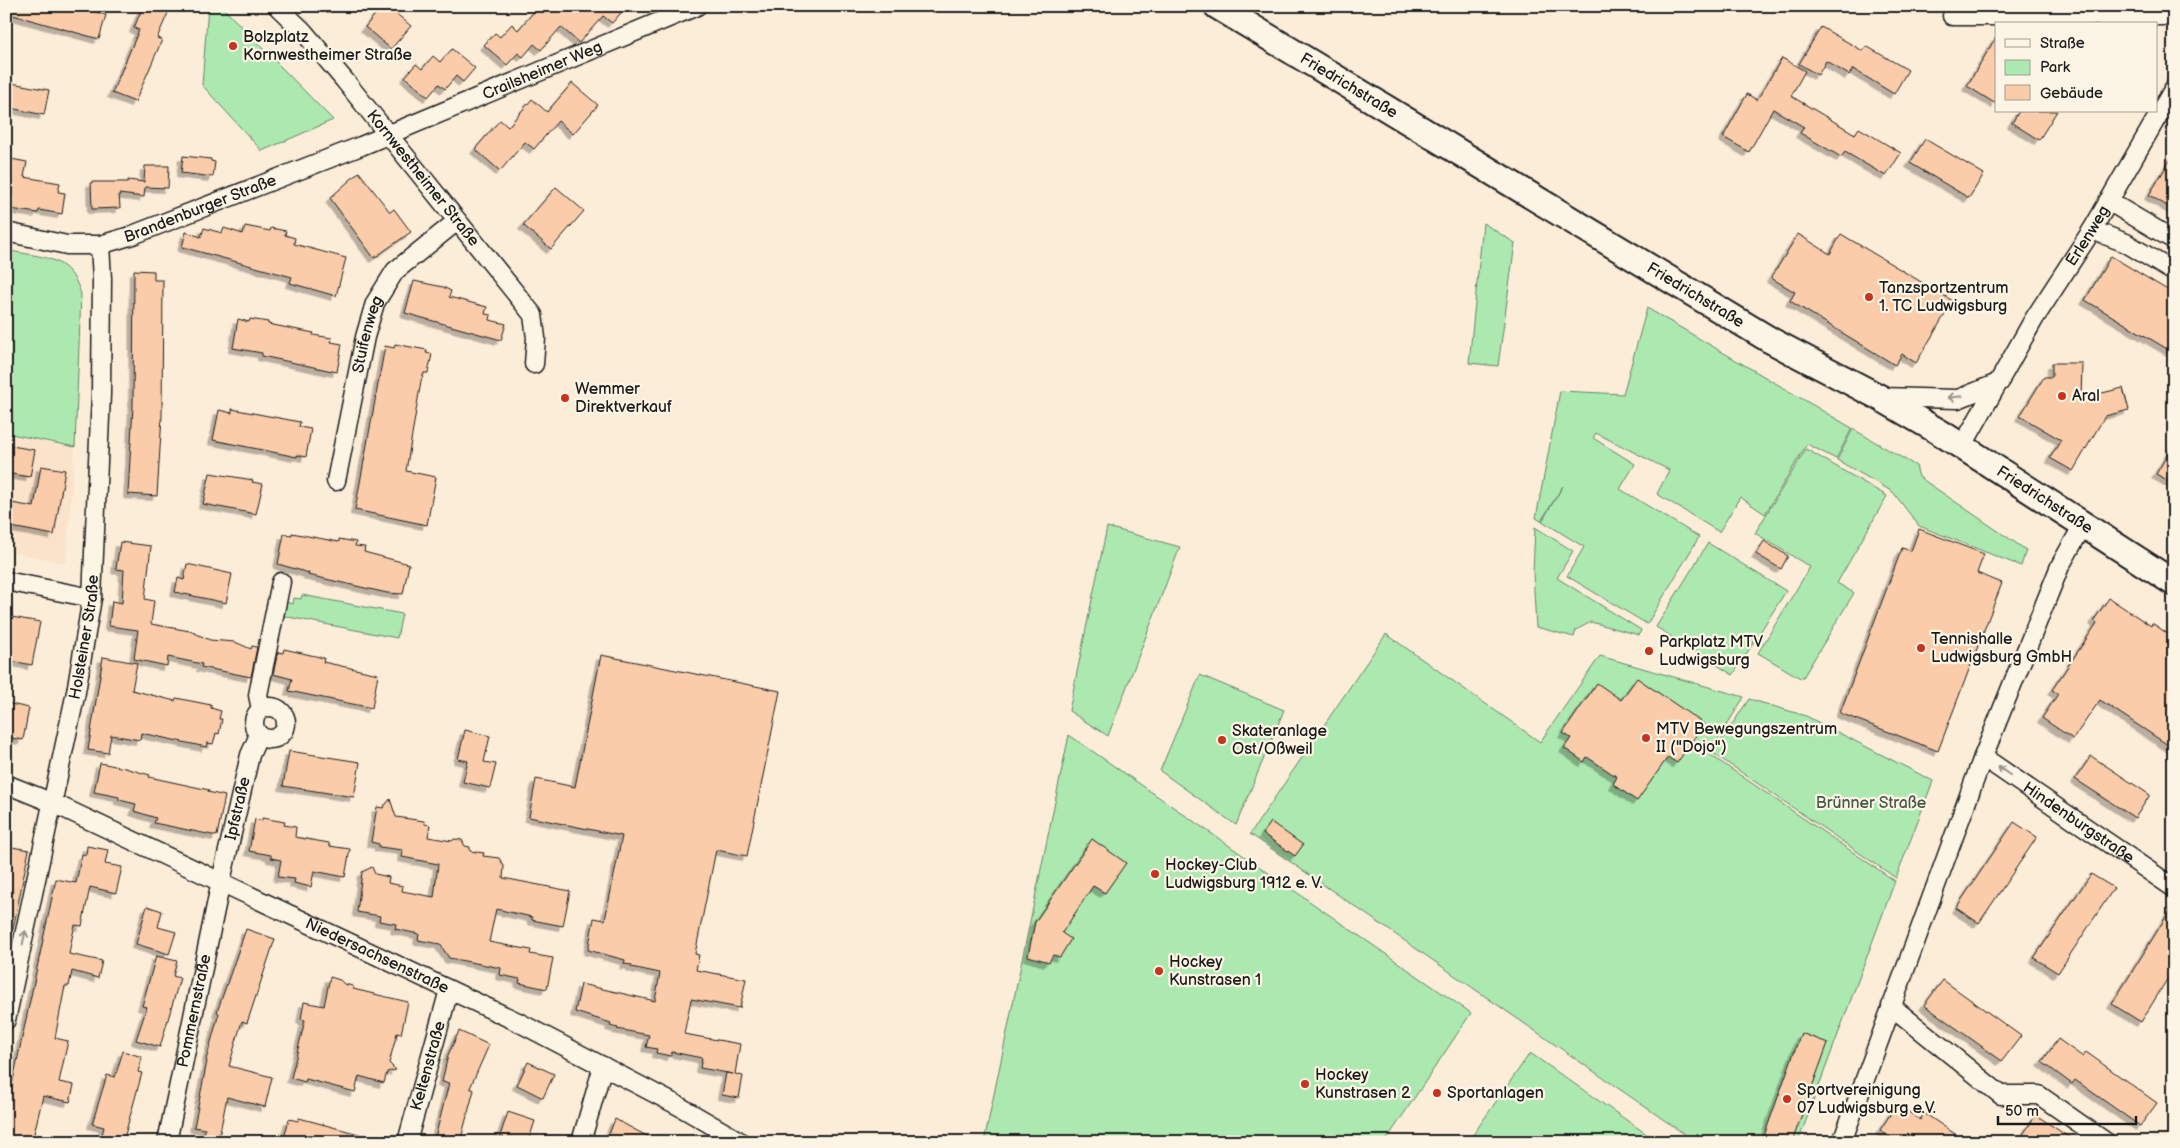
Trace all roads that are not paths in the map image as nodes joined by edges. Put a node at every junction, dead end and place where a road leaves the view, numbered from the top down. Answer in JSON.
{"nodes":[{"id":1,"x":278,"y":6,"type":"edge"},
{"id":2,"x":697,"y":6,"type":"edge"},
{"id":3,"x":1218,"y":6,"type":"edge"},
{"id":4,"x":1952,"y":16,"type":"dead end"},
{"id":5,"x":2174,"y":16,"type":"edge"},
{"id":6,"x":2174,"y":88,"type":"edge"},
{"id":7,"x":389,"y":135,"type":"junction"},
{"id":8,"x":2108,"y":201,"type":"junction"},
{"id":9,"x":457,"y":220,"type":"junction"},
{"id":10,"x":2092,"y":230,"type":"junction"},
{"id":11,"x":6,"y":232,"type":"edge"},
{"id":12,"x":2174,"y":240,"type":"edge"},
{"id":13,"x":100,"y":245,"type":"junction"},
{"id":14,"x":2174,"y":272,"type":"edge"},
{"id":15,"x":534,"y":364,"type":"dead end"},
{"id":16,"x":2000,"y":382,"type":"junction"},
{"id":17,"x":1879,"y":398,"type":"junction"},
{"id":18,"x":1962,"y":447,"type":"junction"},
{"id":19,"x":336,"y":481,"type":"dead end"},
{"id":20,"x":2083,"y":525,"type":"junction"},
{"id":21,"x":6,"y":581,"type":"edge"},
{"id":22,"x":280,"y":582,"type":"dead end"},
{"id":23,"x":2174,"y":582,"type":"edge"},
{"id":24,"x":92,"y":598,"type":"junction"},
{"id":25,"x":261,"y":709,"type":"junction"},
{"id":26,"x":258,"y":735,"type":"junction"},
{"id":27,"x":1983,"y":757,"type":"junction"},
{"id":28,"x":6,"y":784,"type":"edge"},
{"id":29,"x":53,"y":803,"type":"junction"},
{"id":30,"x":221,"y":881,"type":"junction"},
{"id":31,"x":2174,"y":888,"type":"edge"},
{"id":32,"x":449,"y":990,"type":"junction"},
{"id":33,"x":1891,"y":1006,"type":"junction"},
{"id":34,"x":6,"y":1020,"type":"edge"},
{"id":35,"x":603,"y":1066,"type":"junction"},
{"id":36,"x":167,"y":1142,"type":"edge"},
{"id":37,"x":407,"y":1142,"type":"edge"},
{"id":38,"x":580,"y":1142,"type":"edge"},
{"id":39,"x":741,"y":1142,"type":"edge"},
{"id":40,"x":1842,"y":1142,"type":"edge"},
{"id":41,"x":2106,"y":1142,"type":"edge"}],
"edges":[{"from":1,"to":7,"type":"street","name":"Kornwestheimer Straße"},
{"from":2,"to":7,"type":"street","name":"Crailsheimer Weg"},
{"from":3,"to":17,"type":"main road","name":"Friedrichstraße"},
{"from":4,"to":5,"type":"street"},
{"from":6,"to":8,"type":"street","name":"Erlenweg"},
{"from":7,"to":9,"type":"street","name":"Kornwestheimer Straße"},
{"from":7,"to":13,"type":"street","name":"Brandenburger Straße"},
{"from":8,"to":10,"type":"street","name":"Erlenweg"},
{"from":8,"to":12,"type":"street"},
{"from":9,"to":15,"type":"street","name":"Kornwestheimer Straße"},
{"from":9,"to":19,"type":"street","name":"Stuifenweg"},
{"from":10,"to":14,"type":"street"},
{"from":10,"to":16,"type":"street","name":"Erlenweg"},
{"from":11,"to":13,"type":"street","name":"Brandenburger Straße"},
{"from":13,"to":24,"type":"street","name":"Holsteiner Straße"},
{"from":16,"to":17,"type":"street","one_way":true},
{"from":16,"to":18,"type":"street","name":"Erlenweg"},
{"from":17,"to":18,"type":"main road","name":"Friedrichstraße"},
{"from":18,"to":20,"type":"main road","name":"Friedrichstraße"},
{"from":20,"to":23,"type":"main road","name":"Friedrichstraße"},
{"from":20,"to":27,"type":"street"},
{"from":21,"to":24,"type":"street"},
{"from":22,"to":25,"type":"street","name":"Ipfstraße"},
{"from":24,"to":29,"type":"street","name":"Holsteiner Straße"},
{"from":25,"to":26,"type":"street","name":"Ipfstraße"},
{"from":25,"to":26,"type":"street"},
{"from":26,"to":30,"type":"street","name":"Ipfstraße"},
{"from":31,"to":27,"type":"street","name":"Hindenburgstraße","one_way":true},
{"from":27,"to":33,"type":"street"},
{"from":28,"to":29,"type":"street","name":"Niedersachsenstraße"},
{"from":29,"to":30,"type":"street","name":"Niedersachsenstraße"},
{"from":34,"to":29,"type":"street","name":"Holsteiner Straße","one_way":true},
{"from":30,"to":32,"type":"street","name":"Niedersachsenstraße"},
{"from":30,"to":36,"type":"street","name":"Pommernstraße"},
{"from":32,"to":35,"type":"street","name":"Niedersachsenstraße"},
{"from":32,"to":37,"type":"street","name":"Keltenstraße"},
{"from":33,"to":40,"type":"street"},
{"from":33,"to":41,"type":"street"},
{"from":35,"to":38,"type":"street"},
{"from":35,"to":39,"type":"street","name":"Niedersachsenstraße"}]}
